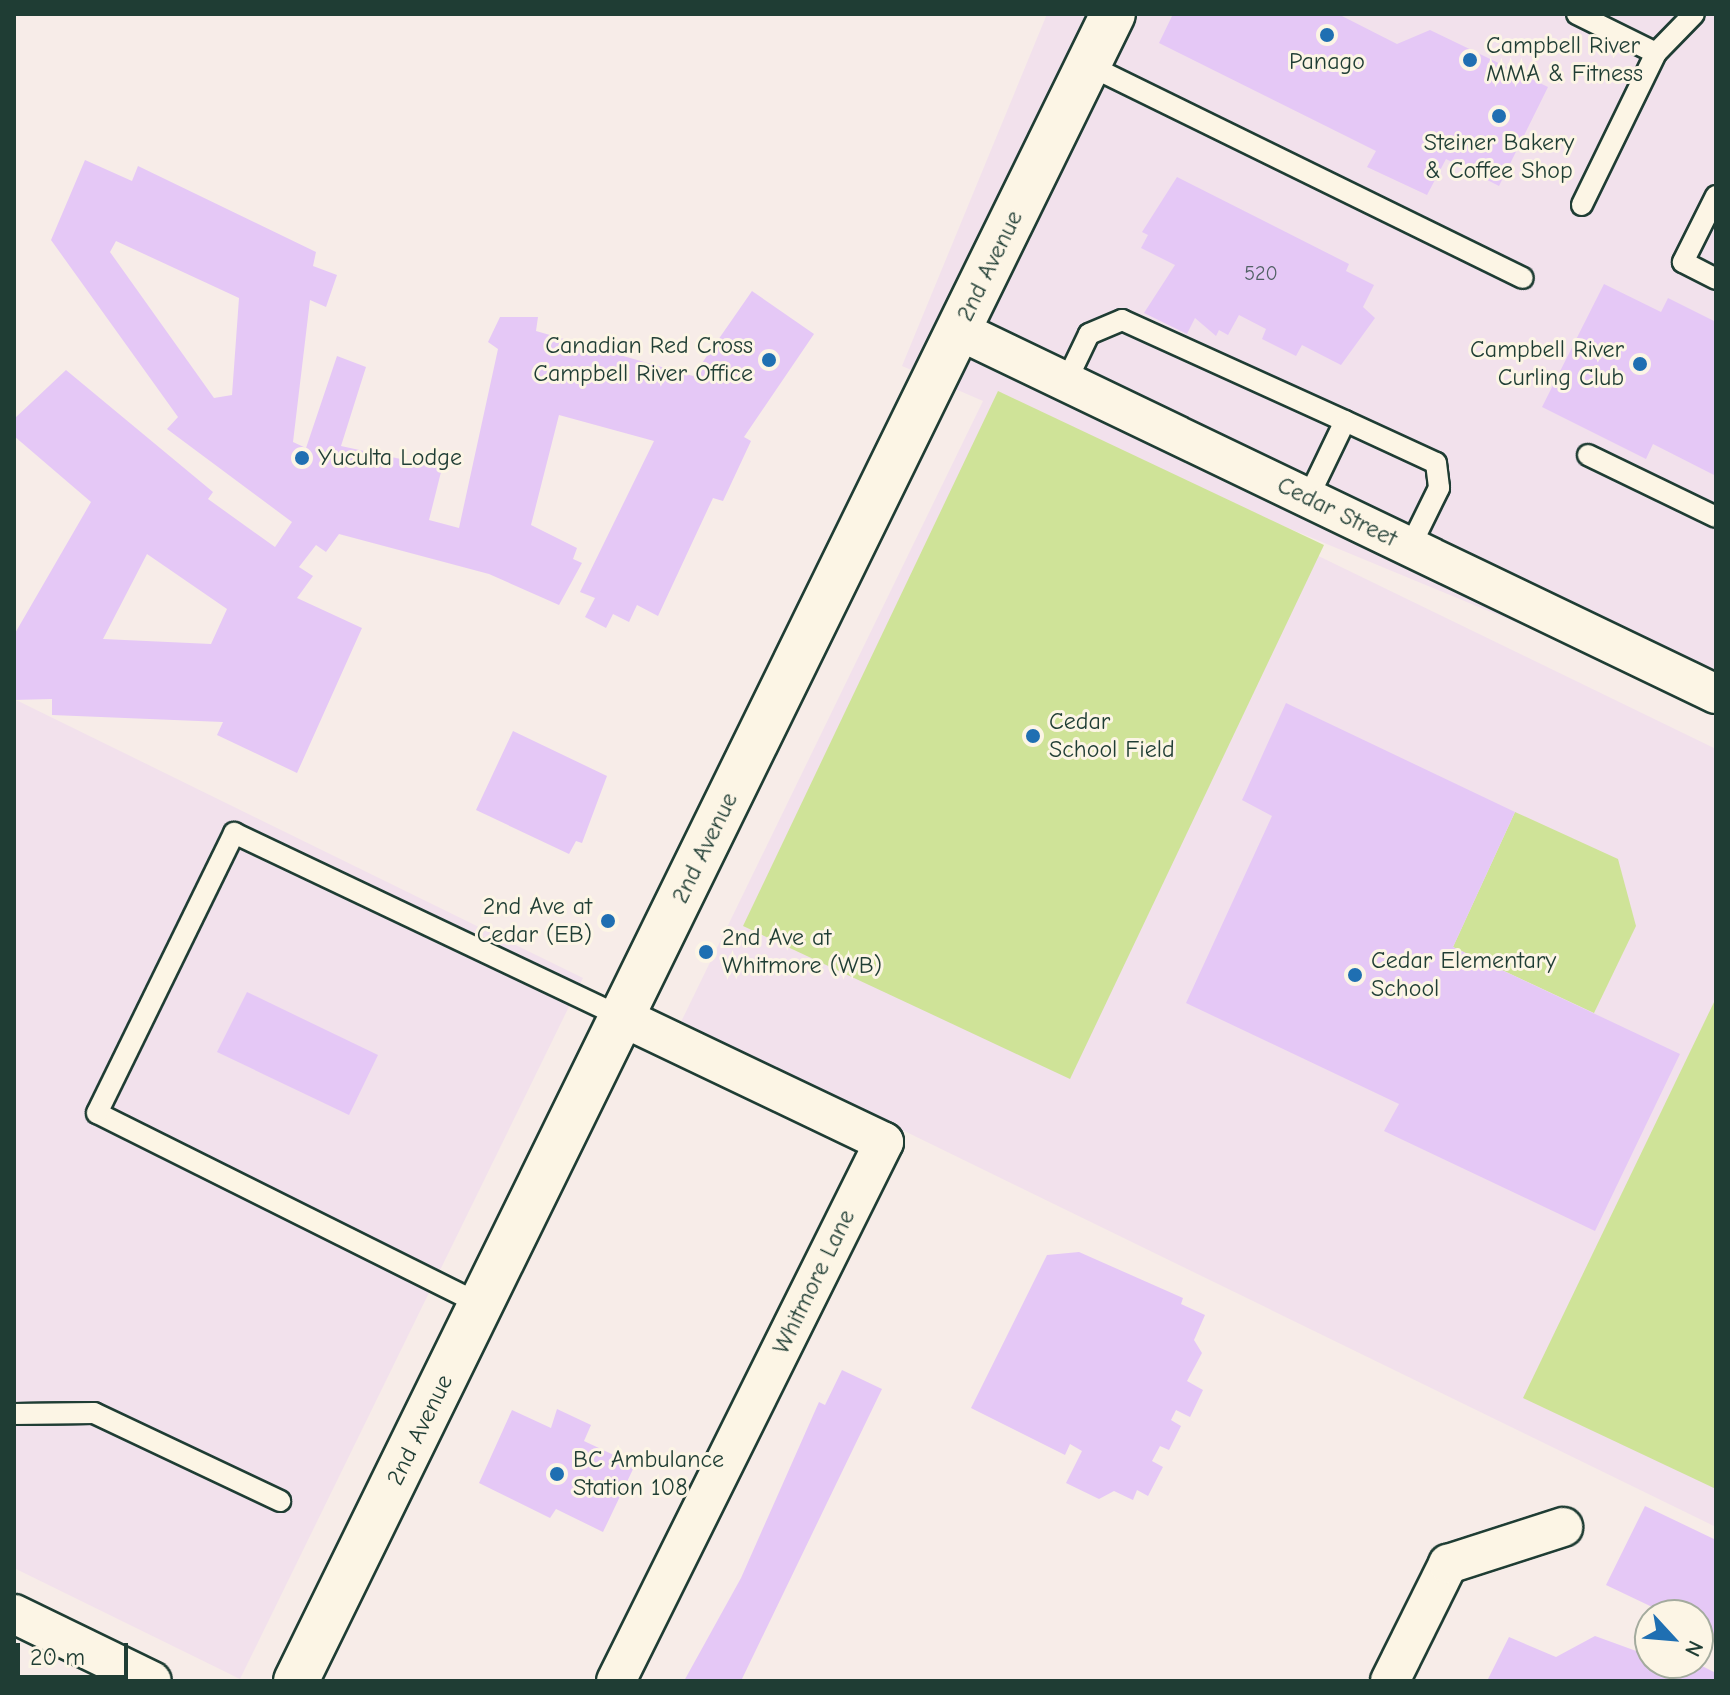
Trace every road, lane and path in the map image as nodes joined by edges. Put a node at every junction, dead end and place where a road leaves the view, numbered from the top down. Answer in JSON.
{"nodes":[{"id":1,"x":1113,"y":14,"type":"edge"},
{"id":2,"x":1577,"y":14,"type":"edge"},
{"id":3,"x":1694,"y":14,"type":"edge"},
{"id":4,"x":1656,"y":53,"type":"junction"},
{"id":5,"x":1088,"y":65,"type":"junction"},
{"id":6,"x":1716,"y":196,"type":"edge"},
{"id":7,"x":1582,"y":205,"type":"dead end"},
{"id":8,"x":1523,"y":278,"type":"dead end"},
{"id":9,"x":1716,"y":279,"type":"edge"},
{"id":10,"x":958,"y":330,"type":"junction"},
{"id":11,"x":1066,"y":382,"type":"junction"},
{"id":12,"x":1345,"y":421,"type":"junction"},
{"id":13,"x":1588,"y":455,"type":"dead end"},
{"id":14,"x":1308,"y":498,"type":"junction"},
{"id":15,"x":1716,"y":517,"type":"edge"},
{"id":16,"x":1410,"y":547,"type":"junction"},
{"id":17,"x":1716,"y":694,"type":"edge"},
{"id":18,"x":622,"y":1017,"type":"junction"},
{"id":19,"x":482,"y":1305,"type":"junction"},
{"id":20,"x":14,"y":1414,"type":"edge"},
{"id":21,"x":280,"y":1501,"type":"dead end"},
{"id":22,"x":1563,"y":1527,"type":"dead end"},
{"id":23,"x":14,"y":1614,"type":"edge"},
{"id":24,"x":152,"y":1681,"type":"edge"},
{"id":25,"x":296,"y":1681,"type":"edge"},
{"id":26,"x":616,"y":1681,"type":"edge"},
{"id":27,"x":1390,"y":1681,"type":"edge"}],
"edges":[{"from":1,"to":5,"type":"street","name":"2nd Avenue"},
{"from":2,"to":4,"type":"lane"},
{"from":3,"to":4,"type":"lane"},
{"from":4,"to":7,"type":"lane"},
{"from":5,"to":8,"type":"lane"},
{"from":5,"to":10,"type":"street","name":"2nd Avenue"},
{"from":6,"to":9,"type":"lane"},
{"from":10,"to":11,"type":"street","name":"Cedar Street"},
{"from":10,"to":18,"type":"street","name":"2nd Avenue"},
{"from":11,"to":12,"type":"lane"},
{"from":11,"to":14,"type":"street","name":"Cedar Street"},
{"from":12,"to":14,"type":"lane"},
{"from":12,"to":16,"type":"lane"},
{"from":13,"to":15,"type":"lane"},
{"from":14,"to":16,"type":"street","name":"Cedar Street"},
{"from":16,"to":17,"type":"street","name":"Cedar Street"},
{"from":18,"to":19,"type":"street","name":"2nd Avenue"},
{"from":18,"to":19,"type":"lane"},
{"from":18,"to":26,"type":"street","name":"Whitmore Lane"},
{"from":19,"to":25,"type":"street","name":"2nd Avenue"},
{"from":20,"to":21,"type":"lane"},
{"from":22,"to":27,"type":"street"},
{"from":23,"to":24,"type":"street"}]}
